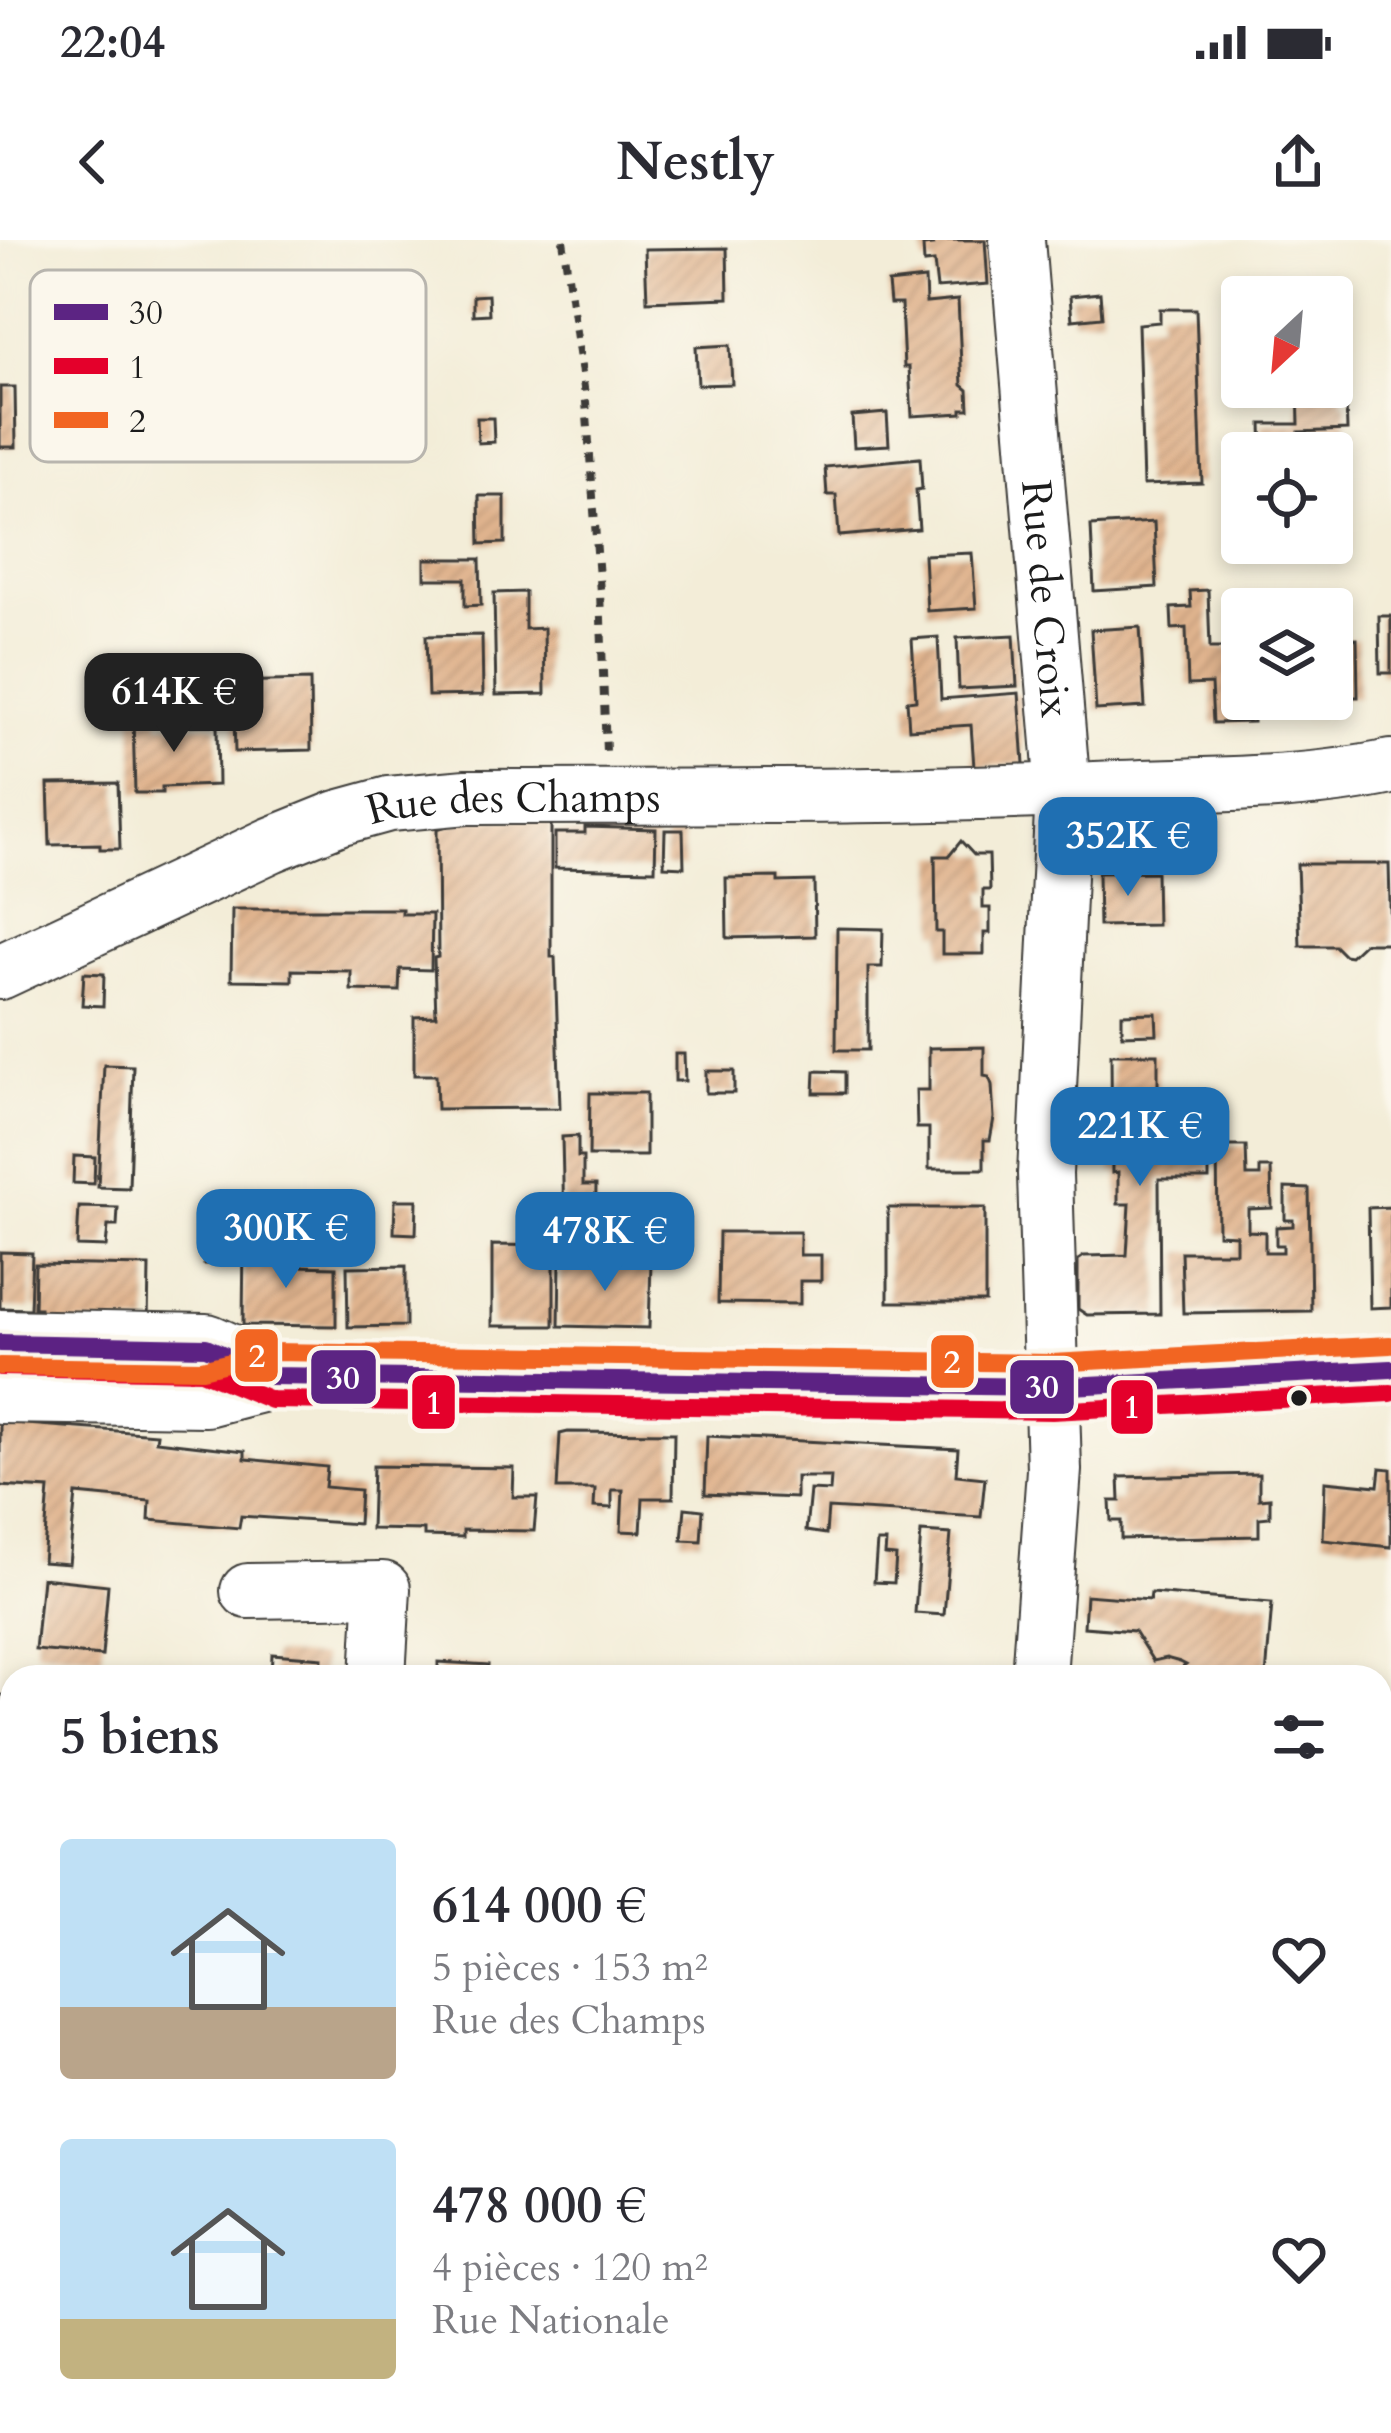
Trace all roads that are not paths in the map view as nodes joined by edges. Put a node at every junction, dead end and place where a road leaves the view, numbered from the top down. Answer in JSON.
{"nodes":[{"id":1,"x":1017,"y":240,"type":"edge"},
{"id":2,"x":1391,"y":767,"type":"edge"},
{"id":3,"x":1063,"y":790,"type":"junction"},
{"id":4,"x":0,"y":972,"type":"edge"},
{"id":5,"x":0,"y":1343,"type":"edge"},
{"id":6,"x":1391,"y":1369,"type":"edge"},
{"id":7,"x":271,"y":1376,"type":"junction"},
{"id":8,"x":1052,"y":1388,"type":"junction"},
{"id":9,"x":0,"y":1390,"type":"edge"},
{"id":10,"x":248,"y":1591,"type":"dead end"},
{"id":11,"x":379,"y":1665,"type":"edge"},
{"id":12,"x":1040,"y":1665,"type":"edge"}],
"edges":[{"from":1,"to":3,"type":"street","name":"Rue de Croix"},
{"from":2,"to":3,"type":"street","name":"Rue des Champs"},
{"from":3,"to":4,"type":"street","name":"Rue des Champs"},
{"from":3,"to":8,"type":"street","name":"Rue de Croix"},
{"from":5,"to":7,"type":"main road"},
{"from":6,"to":8,"type":"main road"},
{"from":7,"to":8,"type":"main road"},
{"from":7,"to":9,"type":"main road"},
{"from":8,"to":12,"type":"street","name":"Rue de Croix"},
{"from":10,"to":11,"type":"street"}]}
